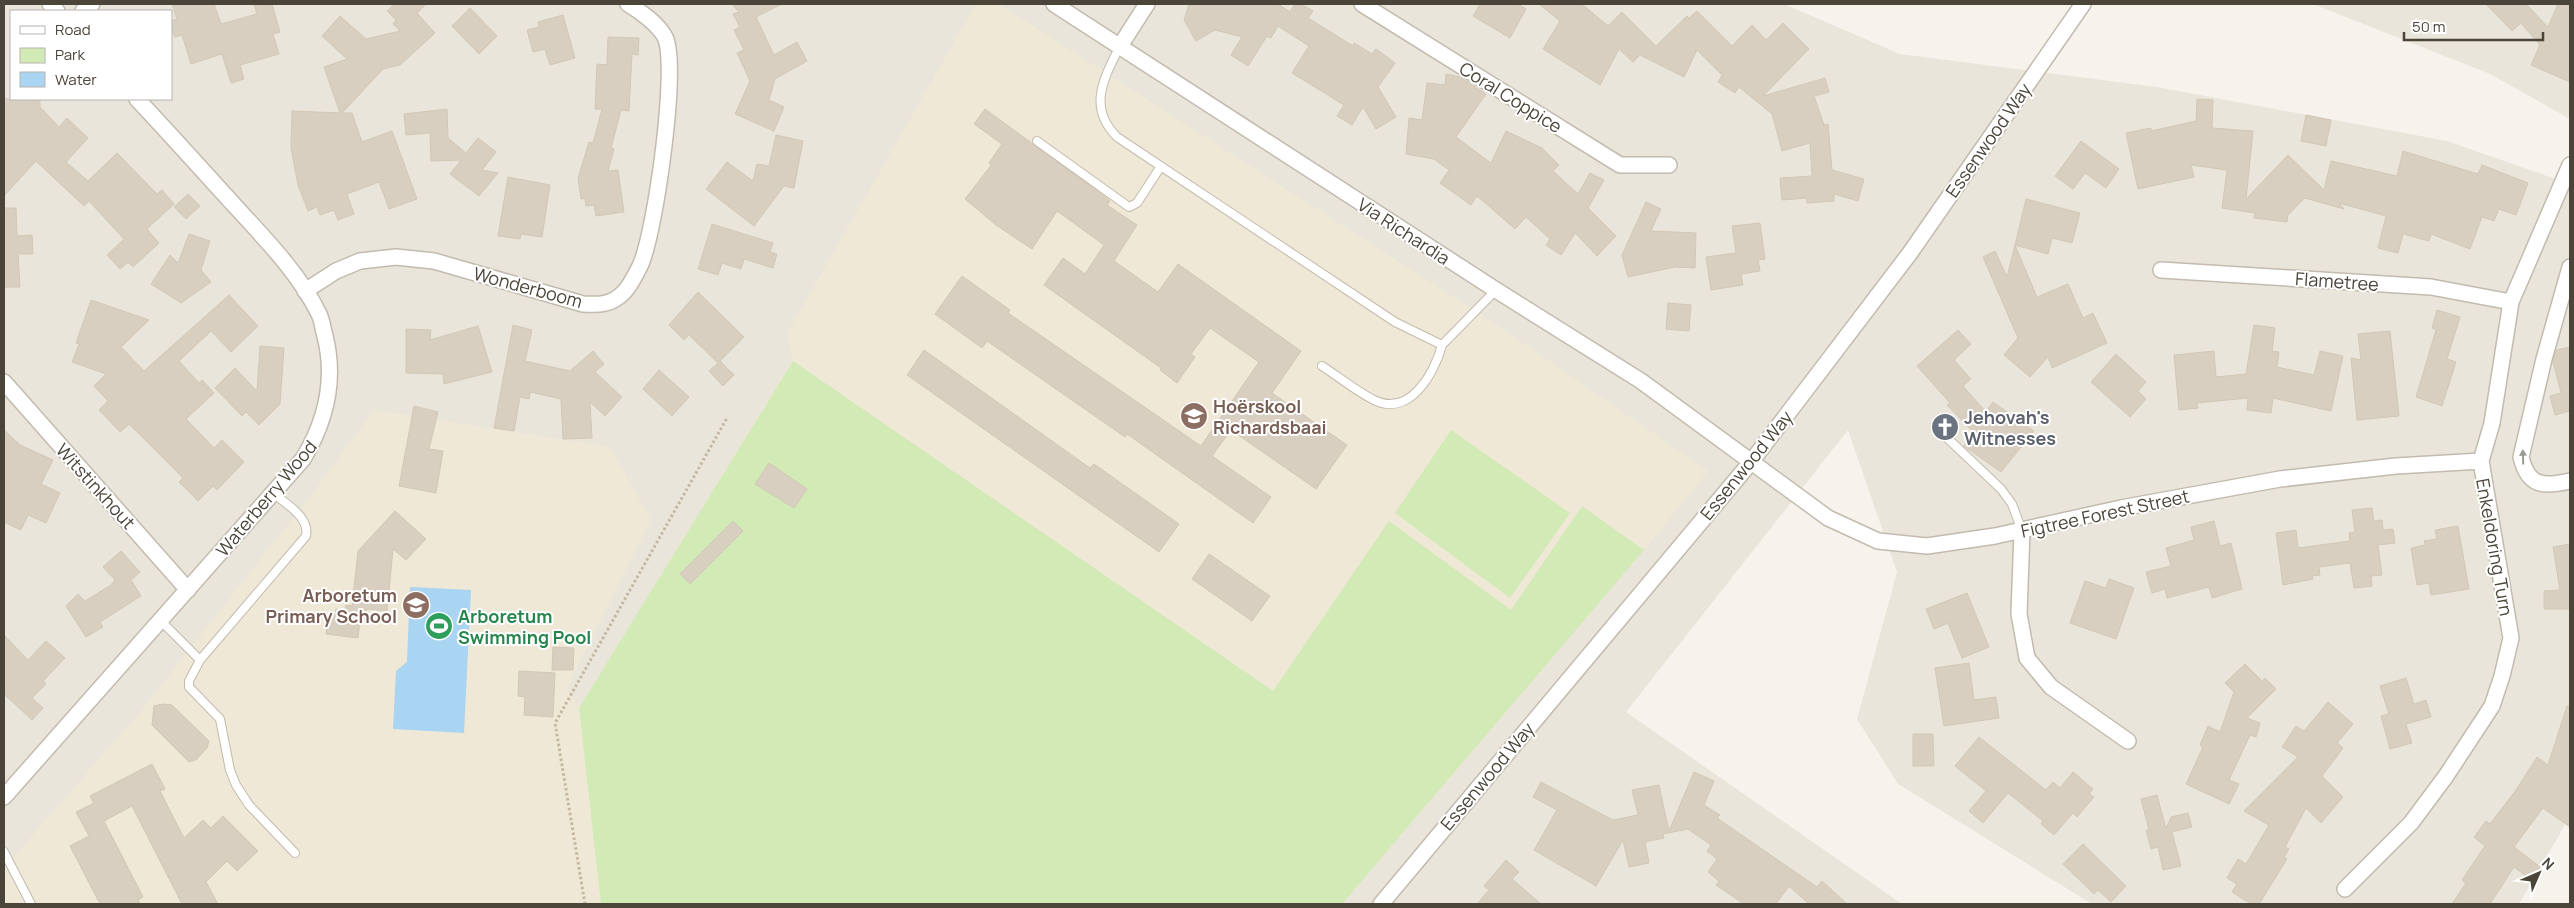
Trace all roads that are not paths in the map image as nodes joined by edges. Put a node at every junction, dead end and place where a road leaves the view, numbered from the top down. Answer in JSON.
{"nodes":[{"id":1,"x":628,"y":4,"type":"edge"},
{"id":2,"x":1054,"y":4,"type":"edge"},
{"id":3,"x":1147,"y":4,"type":"edge"},
{"id":4,"x":1362,"y":4,"type":"edge"},
{"id":5,"x":2083,"y":4,"type":"edge"},
{"id":6,"x":1120,"y":46,"type":"junction"},
{"id":7,"x":138,"y":100,"type":"edge"},
{"id":8,"x":1037,"y":141,"type":"dead end"},
{"id":9,"x":1668,"y":165,"type":"dead end"},
{"id":10,"x":2570,"y":165,"type":"edge"},
{"id":11,"x":1161,"y":166,"type":"junction"},
{"id":12,"x":2564,"y":195,"type":"edge"},
{"id":13,"x":2570,"y":267,"type":"edge"},
{"id":14,"x":2161,"y":270,"type":"dead end"},
{"id":15,"x":1496,"y":290,"type":"junction"},
{"id":16,"x":305,"y":291,"type":"junction"},
{"id":17,"x":2511,"y":302,"type":"junction"},
{"id":18,"x":1442,"y":345,"type":"junction"},
{"id":19,"x":1322,"y":366,"type":"dead end"},
{"id":20,"x":4,"y":382,"type":"edge"},
{"id":21,"x":1942,"y":434,"type":"dead end"},
{"id":22,"x":2481,"y":461,"type":"junction"},
{"id":23,"x":1751,"y":462,"type":"junction"},
{"id":24,"x":2570,"y":481,"type":"edge"},
{"id":25,"x":273,"y":493,"type":"junction"},
{"id":26,"x":2022,"y":531,"type":"junction"},
{"id":27,"x":188,"y":590,"type":"junction"},
{"id":28,"x":161,"y":621,"type":"junction"},
{"id":29,"x":200,"y":660,"type":"junction"},
{"id":30,"x":2128,"y":742,"type":"dead end"},
{"id":31,"x":4,"y":797,"type":"edge"},
{"id":32,"x":4,"y":852,"type":"edge"},
{"id":33,"x":295,"y":853,"type":"dead end"},
{"id":34,"x":2345,"y":889,"type":"dead end"},
{"id":35,"x":31,"y":904,"type":"edge"},
{"id":36,"x":1381,"y":904,"type":"edge"}],
"edges":[{"from":1,"to":16,"type":"street","name":"Wonderboom"},
{"from":2,"to":6,"type":"street","name":"Via Richardia"},
{"from":3,"to":6,"type":"street"},
{"from":4,"to":9,"type":"street","name":"Coral Coppice"},
{"from":5,"to":23,"type":"street","name":"Essenwood Way"},
{"from":6,"to":11,"type":"lane"},
{"from":6,"to":15,"type":"street","name":"Via Richardia"},
{"from":7,"to":16,"type":"street","name":"Waterberry Wood"},
{"from":8,"to":11,"type":"lane"},
{"from":10,"to":12,"type":"street","name":"Enkeldoring Turn"},
{"from":11,"to":18,"type":"lane"},
{"from":12,"to":17,"type":"street","name":"Enkeldoring Turn"},
{"from":24,"to":13,"type":"street","one_way":true},
{"from":14,"to":17,"type":"street","name":"Flametree"},
{"from":15,"to":18,"type":"lane"},
{"from":15,"to":23,"type":"street","name":"Via Richardia"},
{"from":16,"to":25,"type":"street","name":"Waterberry Wood"},
{"from":17,"to":22,"type":"street","name":"Enkeldoring Turn"},
{"from":18,"to":19,"type":"lane"},
{"from":20,"to":27,"type":"street","name":"Witstinkhout"},
{"from":21,"to":26,"type":"lane"},
{"from":22,"to":26,"type":"street","name":"Figtree Forest Street"},
{"from":22,"to":34,"type":"street","name":"Enkeldoring Turn"},
{"from":23,"to":26,"type":"street","name":"Figtree Forest Street"},
{"from":23,"to":36,"type":"street","name":"Essenwood Way"},
{"from":25,"to":27,"type":"street","name":"Waterberry Wood"},
{"from":25,"to":29,"type":"lane"},
{"from":26,"to":30,"type":"street"},
{"from":27,"to":28,"type":"street","name":"Waterberry Wood"},
{"from":28,"to":29,"type":"lane"},
{"from":28,"to":31,"type":"street","name":"Waterberry Wood"},
{"from":29,"to":33,"type":"lane"},
{"from":32,"to":35,"type":"lane"}]}
